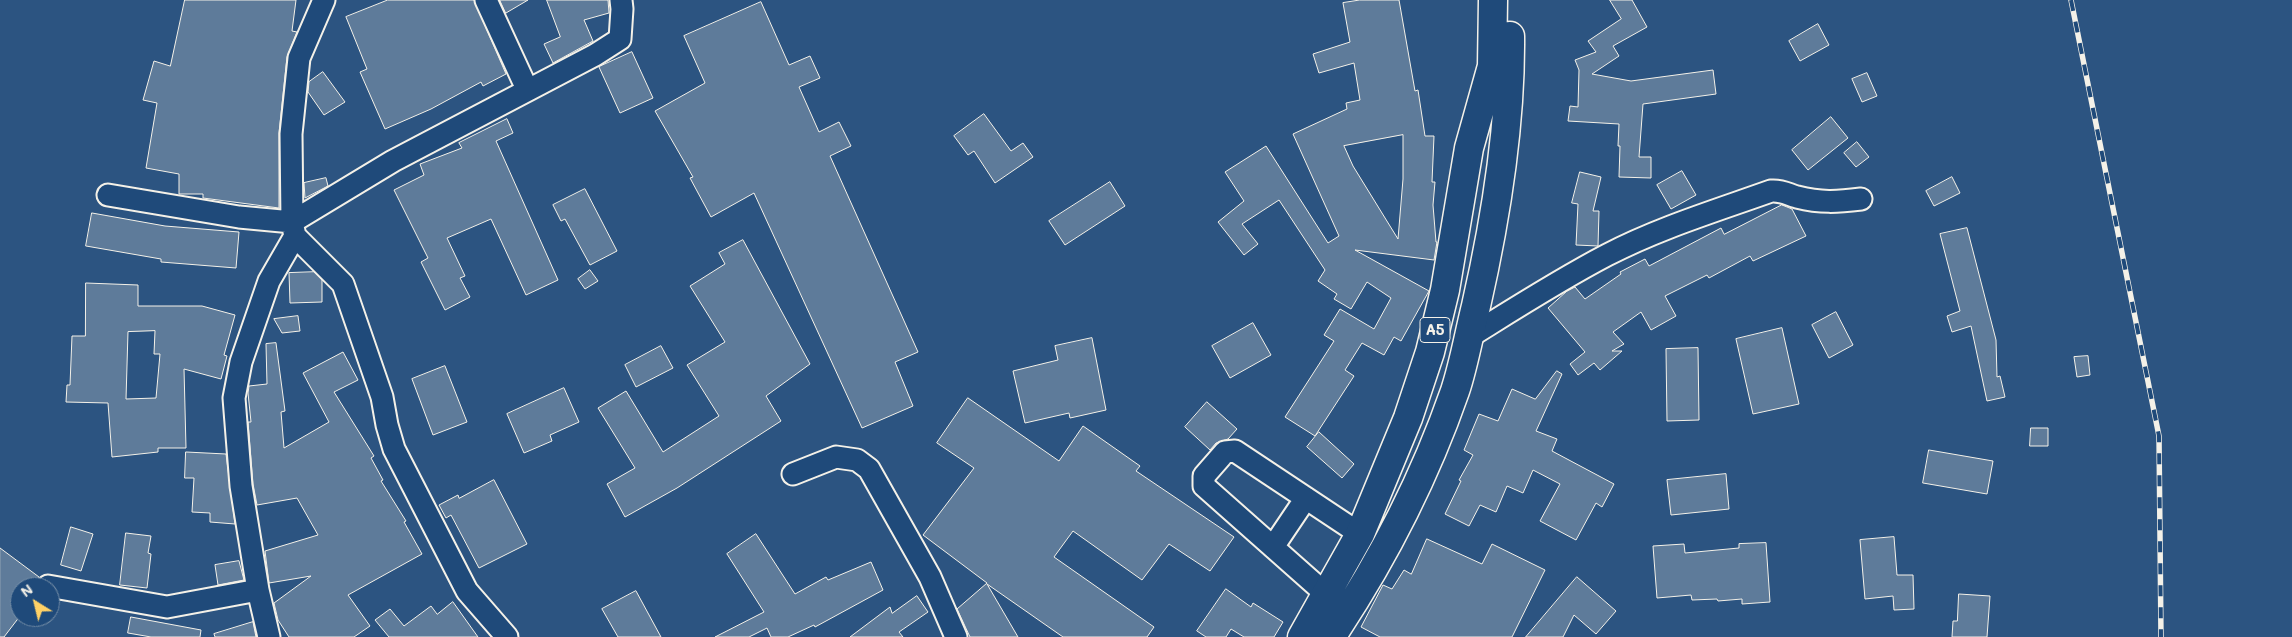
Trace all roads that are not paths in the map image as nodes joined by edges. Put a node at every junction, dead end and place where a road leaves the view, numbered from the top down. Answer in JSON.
{"nodes":[{"id":1,"x":324,"y":0,"type":"edge"},
{"id":2,"x":486,"y":0,"type":"edge"},
{"id":3,"x":621,"y":0,"type":"edge"},
{"id":4,"x":1493,"y":0,"type":"edge"},
{"id":5,"x":1509,"y":0,"type":"edge"},
{"id":6,"x":527,"y":89,"type":"junction"},
{"id":7,"x":108,"y":195,"type":"dead end"},
{"id":8,"x":1861,"y":199,"type":"dead end"},
{"id":9,"x":293,"y":229,"type":"junction"},
{"id":10,"x":1468,"y":337,"type":"junction"},
{"id":11,"x":793,"y":474,"type":"dead end"},
{"id":12,"x":1306,"y":498,"type":"junction"},
{"id":13,"x":1360,"y":534,"type":"junction"},
{"id":14,"x":1273,"y":547,"type":"junction"},
{"id":15,"x":60,"y":588,"type":"edge"},
{"id":16,"x":258,"y":590,"type":"junction"},
{"id":17,"x":1327,"y":595,"type":"junction"},
{"id":18,"x":269,"y":637,"type":"edge"},
{"id":19,"x":507,"y":637,"type":"edge"},
{"id":20,"x":956,"y":637,"type":"edge"},
{"id":21,"x":1302,"y":637,"type":"edge"},
{"id":22,"x":1331,"y":637,"type":"edge"}],
"edges":[{"from":1,"to":9,"type":"street"},
{"from":2,"to":6,"type":"street"},
{"from":3,"to":6,"type":"street"},
{"from":4,"to":13,"type":"highway","number":"A5"},
{"from":5,"to":10,"type":"highway","number":"A5"},
{"from":6,"to":9,"type":"street"},
{"from":7,"to":9,"type":"street"},
{"from":8,"to":10,"type":"street"},
{"from":9,"to":16,"type":"street"},
{"from":9,"to":19,"type":"street"},
{"from":10,"to":22,"type":"highway","number":"A5"},
{"from":11,"to":20,"type":"street"},
{"from":12,"to":13,"type":"street"},
{"from":12,"to":14,"type":"street"},
{"from":12,"to":14,"type":"street"},
{"from":13,"to":17,"type":"highway","number":"A5"},
{"from":14,"to":17,"type":"street"},
{"from":15,"to":16,"type":"street"},
{"from":16,"to":18,"type":"street"},
{"from":17,"to":21,"type":"highway","number":"A5"}]}
